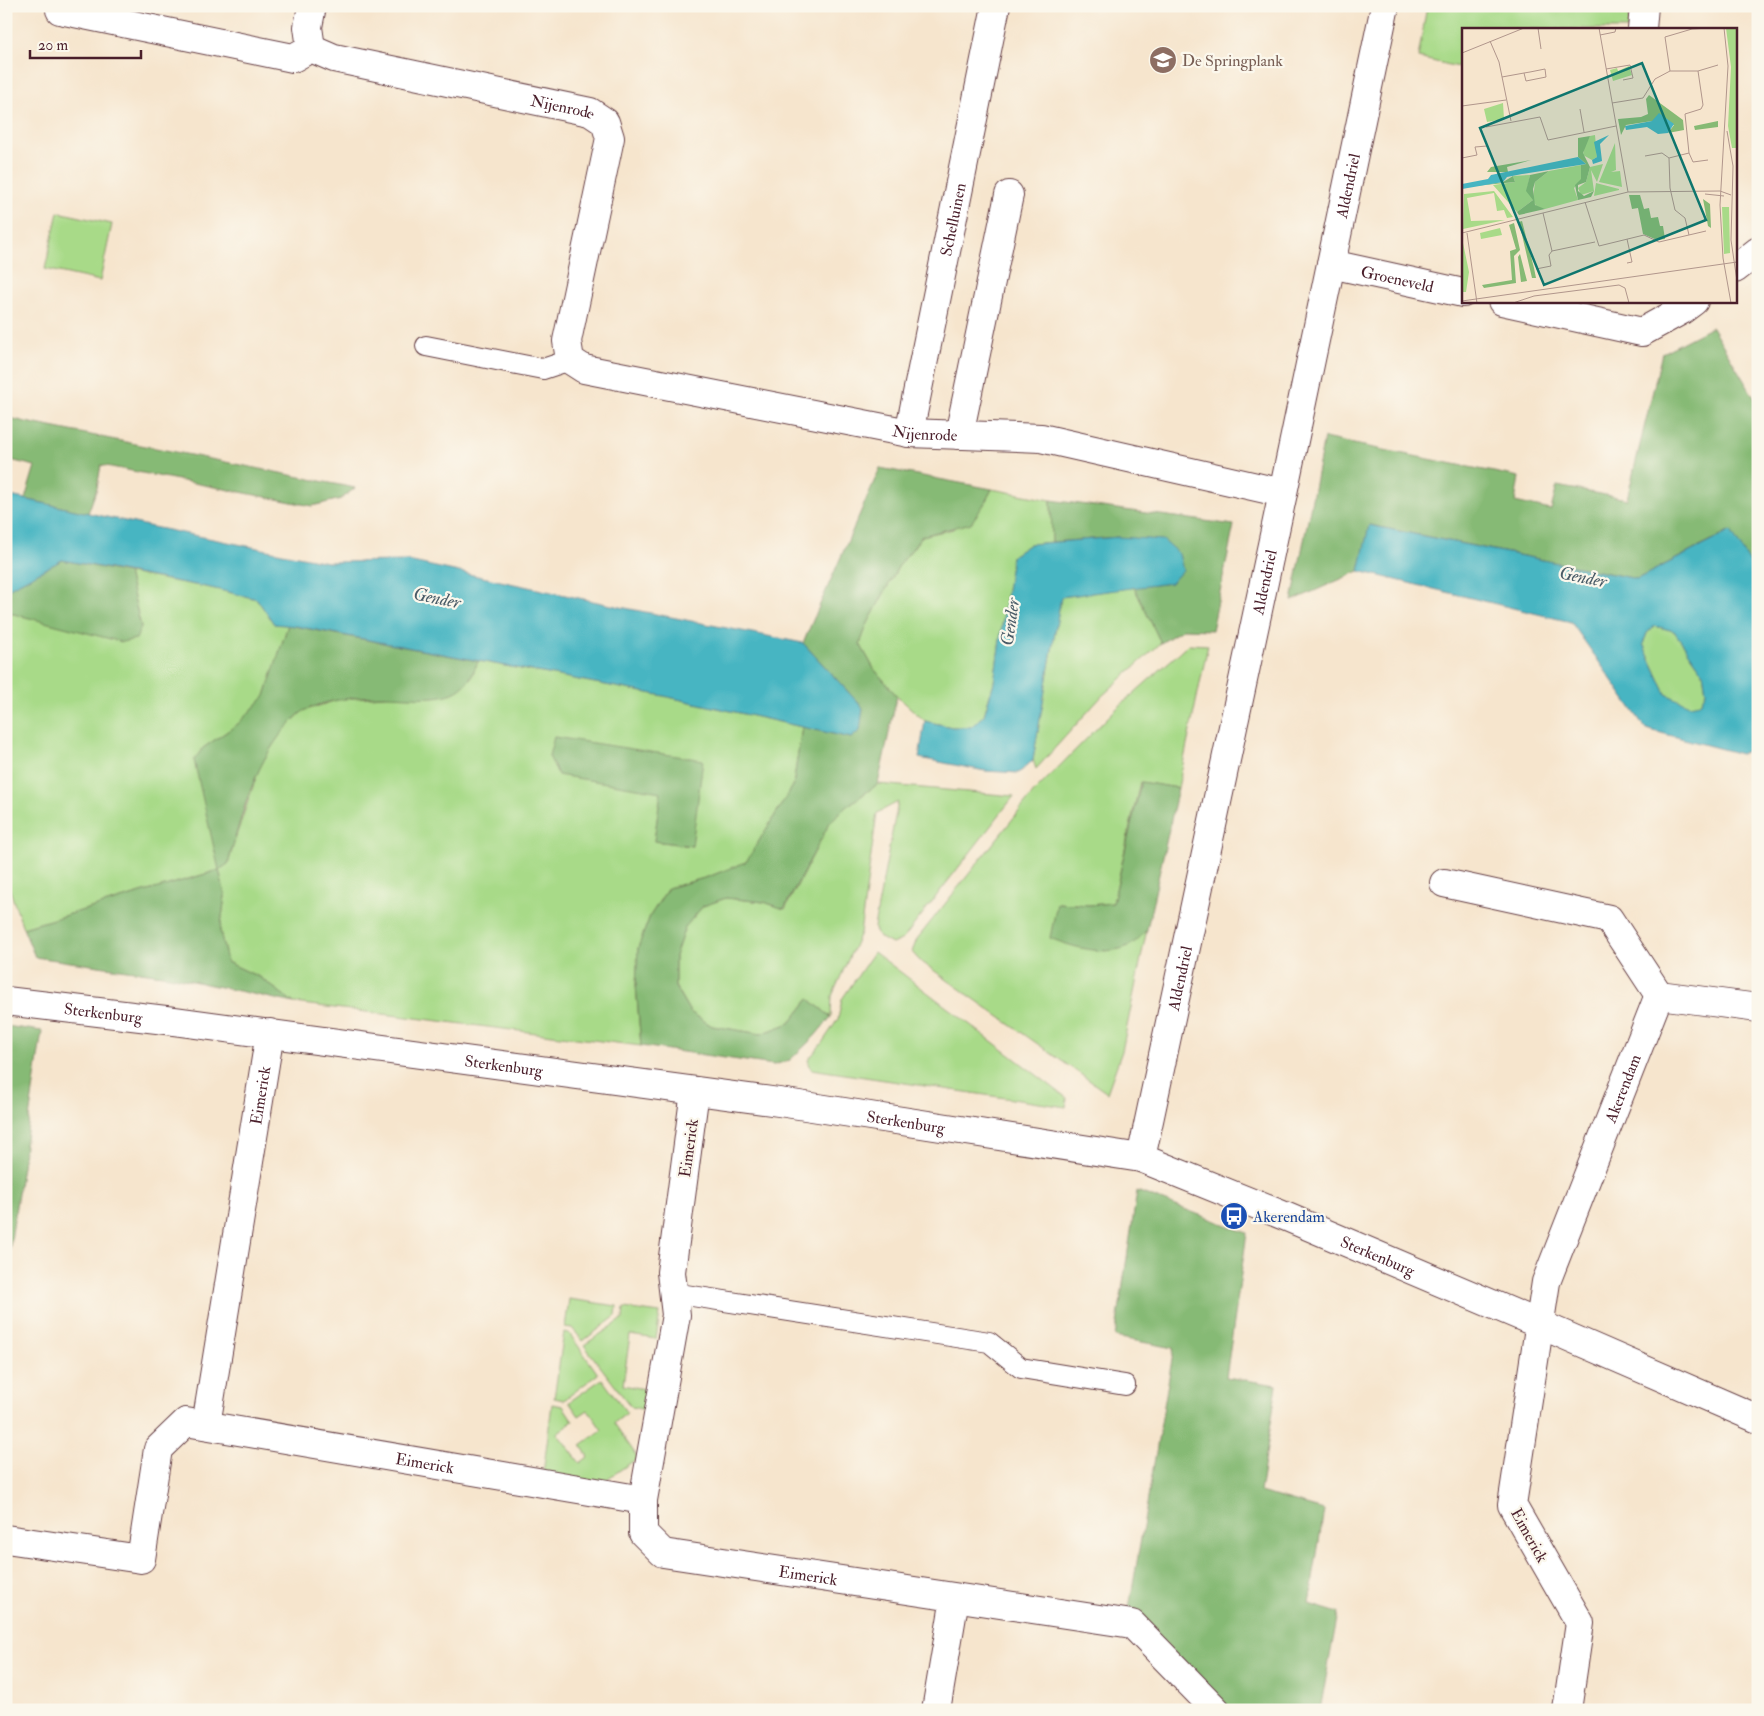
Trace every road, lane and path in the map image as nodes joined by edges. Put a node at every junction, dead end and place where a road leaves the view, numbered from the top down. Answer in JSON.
{"nodes":[{"id":1,"x":312,"y":6,"type":"edge"},
{"id":2,"x":996,"y":6,"type":"edge"},
{"id":3,"x":1385,"y":6,"type":"edge"},
{"id":4,"x":1644,"y":6,"type":"edge"},
{"id":5,"x":60,"y":10,"type":"dead end"},
{"id":6,"x":1642,"y":28,"type":"edge"},
{"id":7,"x":311,"y":48,"type":"junction"},
{"id":8,"x":1009,"y":195,"type":"dead end"},
{"id":9,"x":1758,"y":251,"type":"edge"},
{"id":10,"x":1331,"y":264,"type":"junction"},
{"id":11,"x":1736,"y":267,"type":"edge"},
{"id":12,"x":1462,"y":293,"type":"edge"},
{"id":13,"x":1507,"y":302,"type":"edge"},
{"id":14,"x":1693,"y":302,"type":"edge"},
{"id":15,"x":426,"y":346,"type":"dead end"},
{"id":16,"x":570,"y":360,"type":"junction"},
{"id":17,"x":909,"y":433,"type":"junction"},
{"id":18,"x":959,"y":435,"type":"junction"},
{"id":19,"x":1284,"y":493,"type":"junction"},
{"id":20,"x":1444,"y":883,"type":"dead end"},
{"id":21,"x":1659,"y":995,"type":"junction"},
{"id":22,"x":6,"y":1001,"type":"edge"},
{"id":23,"x":1758,"y":1008,"type":"edge"},
{"id":24,"x":270,"y":1034,"type":"junction"},
{"id":25,"x":695,"y":1091,"type":"junction"},
{"id":26,"x":1141,"y":1158,"type":"junction"},
{"id":27,"x":673,"y":1293,"type":"junction"},
{"id":28,"x":1539,"y":1324,"type":"junction"},
{"id":29,"x":1125,"y":1385,"type":"dead end"},
{"id":30,"x":1758,"y":1419,"type":"edge"},
{"id":31,"x":206,"y":1425,"type":"junction"},
{"id":32,"x":643,"y":1500,"type":"junction"},
{"id":33,"x":6,"y":1539,"type":"edge"},
{"id":34,"x":955,"y":1598,"type":"junction"},
{"id":35,"x":936,"y":1710,"type":"edge"},
{"id":36,"x":1216,"y":1710,"type":"edge"},
{"id":37,"x":1567,"y":1710,"type":"edge"}],
"edges":[{"from":1,"to":7,"type":"street"},
{"from":2,"to":17,"type":"street","name":"Schelluinen"},
{"from":3,"to":10,"type":"street","name":"Aldendriel"},
{"from":4,"to":6,"type":"street"},
{"from":5,"to":7,"type":"street"},
{"from":7,"to":16,"type":"street","name":"Nijenrode"},
{"from":8,"to":18,"type":"street"},
{"from":9,"to":11,"type":"street"},
{"from":10,"to":12,"type":"street","name":"Groeneveld"},
{"from":10,"to":19,"type":"street","name":"Aldendriel"},
{"from":13,"to":14,"type":"street"},
{"from":15,"to":16,"type":"lane"},
{"from":16,"to":17,"type":"street","name":"Nijenrode"},
{"from":17,"to":18,"type":"street","name":"Nijenrode"},
{"from":18,"to":19,"type":"street","name":"Nijenrode"},
{"from":19,"to":26,"type":"street","name":"Aldendriel"},
{"from":20,"to":21,"type":"street"},
{"from":21,"to":23,"type":"street"},
{"from":21,"to":28,"type":"street","name":"Akerendam"},
{"from":22,"to":24,"type":"street","name":"Sterkenburg"},
{"from":24,"to":25,"type":"street","name":"Sterkenburg"},
{"from":24,"to":31,"type":"street","name":"Eimerick"},
{"from":25,"to":26,"type":"street","name":"Sterkenburg"},
{"from":25,"to":27,"type":"street","name":"Eimerick"},
{"from":26,"to":28,"type":"street","name":"Sterkenburg"},
{"from":27,"to":29,"type":"lane"},
{"from":27,"to":32,"type":"street","name":"Eimerick"},
{"from":28,"to":30,"type":"street","name":"Sterkenburg"},
{"from":28,"to":37,"type":"street","name":"Eimerick"},
{"from":31,"to":32,"type":"street","name":"Eimerick"},
{"from":31,"to":33,"type":"street","name":"Eimerick"},
{"from":32,"to":34,"type":"street","name":"Eimerick"},
{"from":34,"to":35,"type":"street"},
{"from":34,"to":36,"type":"street","name":"Eimerick"}]}
